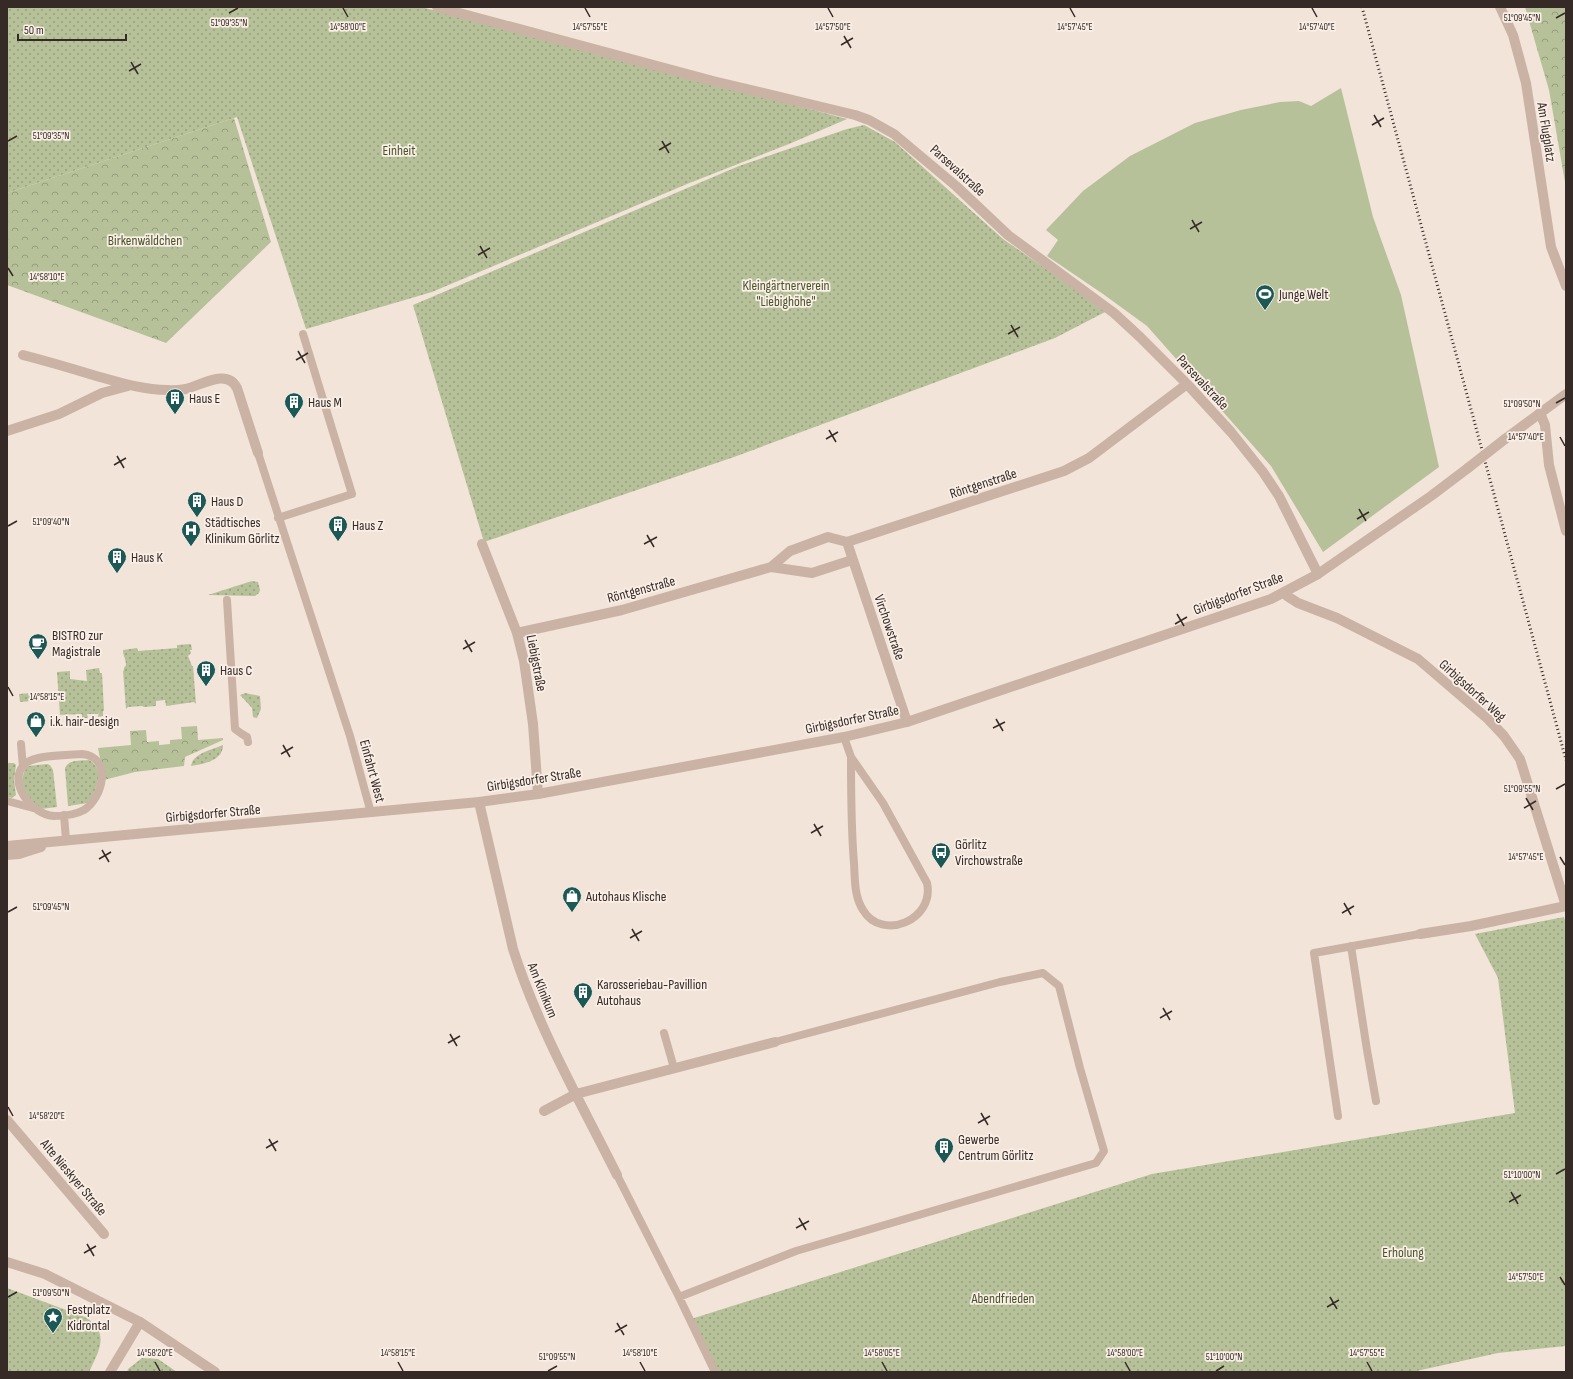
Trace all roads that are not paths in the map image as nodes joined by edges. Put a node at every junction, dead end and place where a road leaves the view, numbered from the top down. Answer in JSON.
{"nodes":[{"id":1,"x":437,"y":7,"type":"edge"},
{"id":2,"x":1500,"y":7,"type":"edge"},
{"id":3,"x":1566,"y":286,"type":"edge"},
{"id":4,"x":304,"y":334,"type":"dead end"},
{"id":5,"x":23,"y":355,"type":"dead end"},
{"id":6,"x":1187,"y":384,"type":"junction"},
{"id":7,"x":130,"y":386,"type":"junction"},
{"id":8,"x":1566,"y":394,"type":"edge"},
{"id":9,"x":1540,"y":413,"type":"junction"},
{"id":10,"x":7,"y":431,"type":"edge"},
{"id":11,"x":258,"y":453,"type":"joint"},
{"id":12,"x":278,"y":518,"type":"junction"},
{"id":13,"x":1566,"y":531,"type":"edge"},
{"id":14,"x":847,"y":542,"type":"junction"},
{"id":15,"x":482,"y":544,"type":"dead end"},
{"id":16,"x":852,"y":560,"type":"junction"},
{"id":17,"x":772,"y":567,"type":"junction"},
{"id":18,"x":1318,"y":574,"type":"junction"},
{"id":19,"x":1285,"y":592,"type":"junction"},
{"id":20,"x":227,"y":600,"type":"dead end"},
{"id":21,"x":517,"y":633,"type":"junction"},
{"id":22,"x":907,"y":722,"type":"junction"},
{"id":23,"x":844,"y":737,"type":"junction"},
{"id":24,"x":248,"y":742,"type":"dead end"},
{"id":25,"x":20,"y":744,"type":"dead end"},
{"id":26,"x":851,"y":757,"type":"junction"},
{"id":27,"x":22,"y":767,"type":"junction"},
{"id":28,"x":538,"y":794,"type":"junction"},
{"id":29,"x":7,"y":801,"type":"edge"},
{"id":30,"x":479,"y":802,"type":"junction"},
{"id":31,"x":35,"y":808,"type":"junction"},
{"id":32,"x":371,"y":813,"type":"junction"},
{"id":33,"x":64,"y":815,"type":"junction"},
{"id":34,"x":66,"y":840,"type":"junction"},
{"id":35,"x":7,"y":846,"type":"edge"},
{"id":36,"x":7,"y":855,"type":"edge"},
{"id":37,"x":1566,"y":906,"type":"edge"},
{"id":38,"x":1420,"y":934,"type":"joint"},
{"id":39,"x":1351,"y":946,"type":"junction"},
{"id":40,"x":664,"y":1033,"type":"dead end"},
{"id":41,"x":775,"y":1042,"type":"joint"},
{"id":42,"x":674,"y":1068,"type":"junction"},
{"id":43,"x":576,"y":1094,"type":"junction"},
{"id":44,"x":1376,"y":1101,"type":"dead end"},
{"id":45,"x":544,"y":1111,"type":"dead end"},
{"id":46,"x":1338,"y":1116,"type":"dead end"},
{"id":47,"x":7,"y":1120,"type":"edge"},
{"id":48,"x":617,"y":1175,"type":"joint"},
{"id":49,"x":104,"y":1234,"type":"dead end"},
{"id":50,"x":7,"y":1262,"type":"edge"},
{"id":51,"x":679,"y":1297,"type":"junction"},
{"id":52,"x":140,"y":1322,"type":"junction"},
{"id":53,"x":110,"y":1372,"type":"edge"},
{"id":54,"x":215,"y":1372,"type":"edge"},
{"id":55,"x":715,"y":1372,"type":"edge"}],
"edges":[{"from":1,"to":6,"type":"street","name":"Parsevalstraße"},
{"from":2,"to":3,"type":"street","name":"Am Flugplatz"},
{"from":4,"to":12,"type":"lane"},
{"from":5,"to":7,"type":"street"},
{"from":6,"to":14,"type":"street","name":"Röntgenstraße"},
{"from":6,"to":18,"type":"street","name":"Parsevalstraße"},
{"from":7,"to":10,"type":"street"},
{"from":7,"to":11,"type":"street"},
{"from":8,"to":9,"type":"street","name":"Girbigsdorfer Straße"},
{"from":9,"to":13,"type":"street"},
{"from":9,"to":18,"type":"street","name":"Girbigsdorfer Straße","bridge":true},
{"from":11,"to":12,"type":"lane","name":"Einfahrt West"},
{"from":12,"to":32,"type":"lane","name":"Einfahrt West"},
{"from":14,"to":16,"type":"street","name":"Virchowstraße"},
{"from":14,"to":17,"type":"street","name":"Röntgenstraße"},
{"from":15,"to":21,"type":"street","name":"Liebigstraße"},
{"from":16,"to":17,"type":"street","name":"Röntgenstraße"},
{"from":16,"to":22,"type":"street","name":"Virchowstraße"},
{"from":17,"to":21,"type":"street","name":"Röntgenstraße"},
{"from":18,"to":19,"type":"street","name":"Girbigsdorfer Straße"},
{"from":19,"to":22,"type":"street","name":"Girbigsdorfer Straße"},
{"from":19,"to":37,"type":"street","name":"Girbigsdorfer Weg"},
{"from":20,"to":24,"type":"lane"},
{"from":21,"to":28,"type":"street","name":"Liebigstraße"},
{"from":22,"to":23,"type":"street","name":"Girbigsdorfer Straße"},
{"from":23,"to":26,"type":"lane"},
{"from":23,"to":28,"type":"street","name":"Girbigsdorfer Straße"},
{"from":25,"to":27,"type":"lane"},
{"from":26,"to":26,"type":"lane"},
{"from":27,"to":31,"type":"lane"},
{"from":27,"to":33,"type":"lane"},
{"from":28,"to":30,"type":"street","name":"Girbigsdorfer Straße"},
{"from":29,"to":31,"type":"lane"},
{"from":30,"to":32,"type":"street","name":"Girbigsdorfer Straße"},
{"from":30,"to":43,"type":"street","name":"Am Klinikum"},
{"from":31,"to":33,"type":"lane"},
{"from":32,"to":34,"type":"street","name":"Girbigsdorfer Straße"},
{"from":33,"to":34,"type":"lane"},
{"from":34,"to":35,"type":"street","name":"Girbigsdorfer Straße"},
{"from":34,"to":36,"type":"street","name":"Girbigsdorfer Straße"},
{"from":37,"to":38,"type":"street","name":"Girbigsdorfer Weg"},
{"from":38,"to":39,"type":"lane"},
{"from":39,"to":44,"type":"lane"},
{"from":39,"to":46,"type":"lane"},
{"from":40,"to":42,"type":"lane"},
{"from":41,"to":42,"type":"street"},
{"from":41,"to":51,"type":"lane"},
{"from":42,"to":43,"type":"street"},
{"from":43,"to":45,"type":"street"},
{"from":43,"to":48,"type":"street","name":"Am Klinikum"},
{"from":47,"to":49,"type":"street","name":"Alte Nieskyer Straße"},
{"from":48,"to":51,"type":"lane"},
{"from":50,"to":52,"type":"street"},
{"from":51,"to":55,"type":"lane"},
{"from":52,"to":53,"type":"street"},
{"from":52,"to":54,"type":"street"}]}
